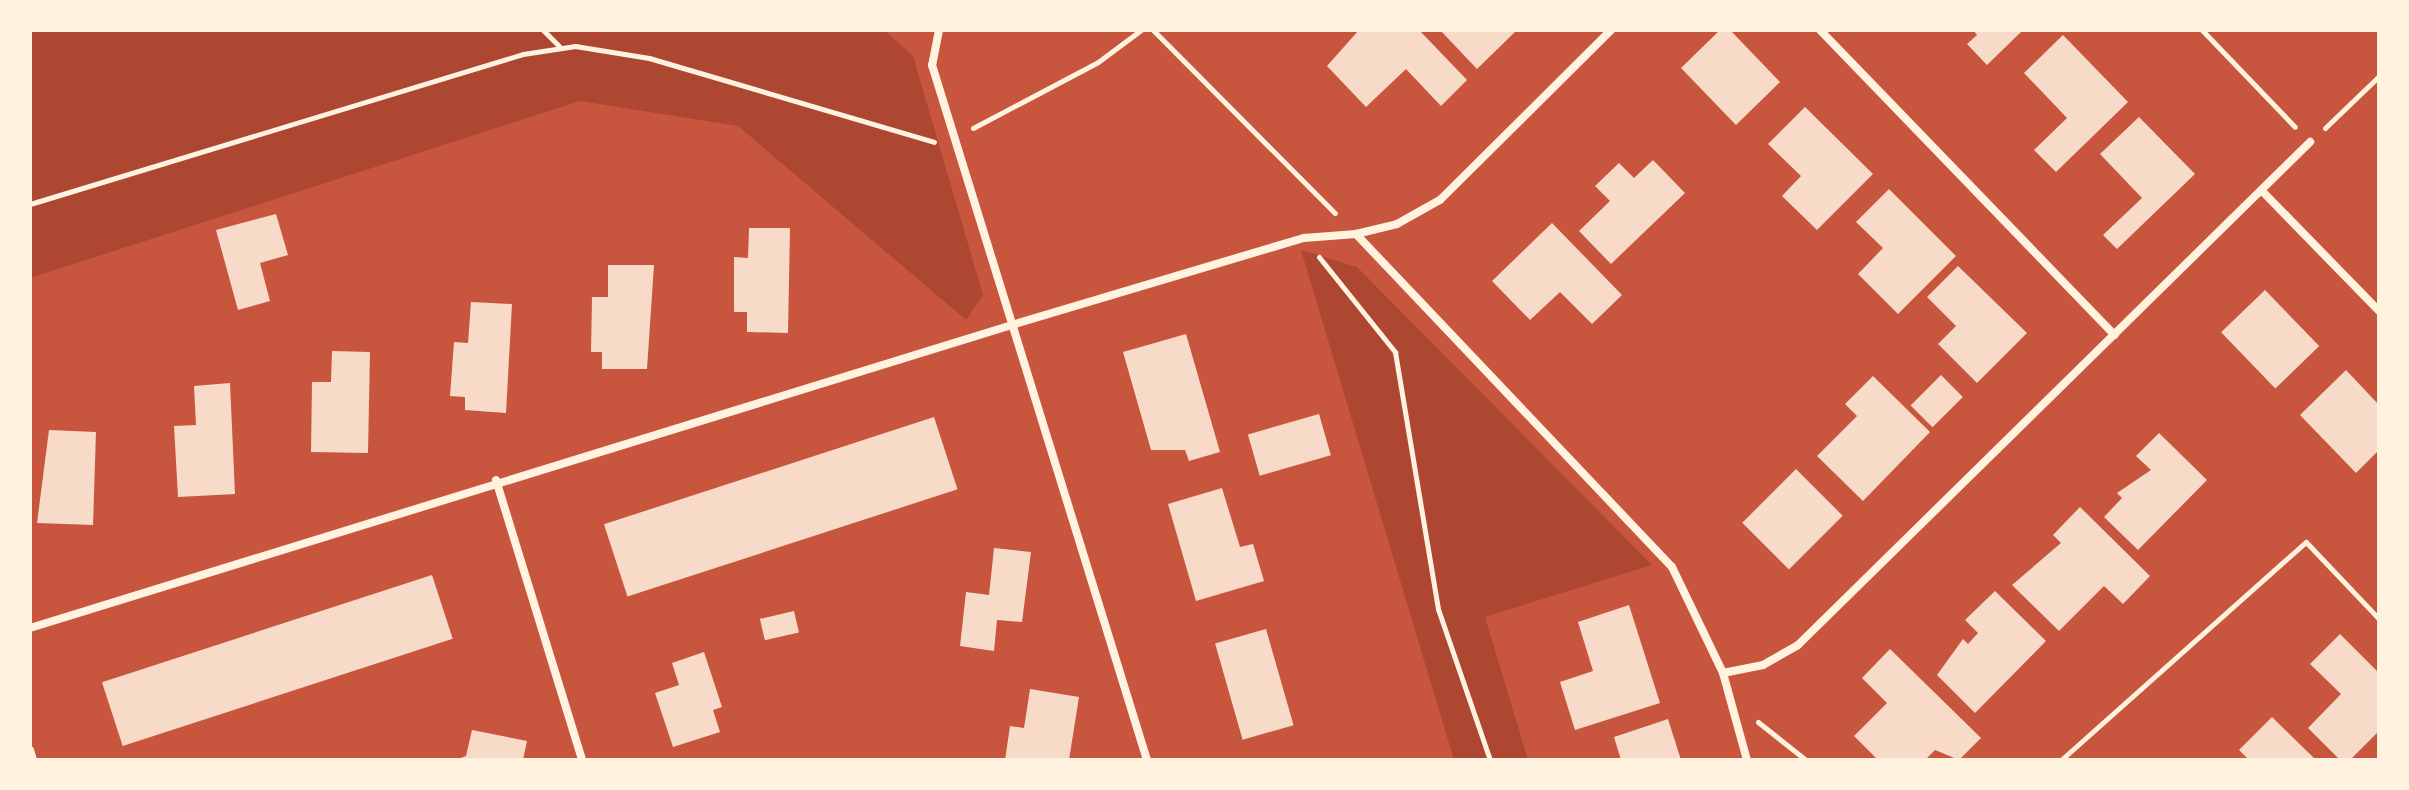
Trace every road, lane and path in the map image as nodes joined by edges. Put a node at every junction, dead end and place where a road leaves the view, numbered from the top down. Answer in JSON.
{"nodes":[{"id":1,"x":543,"y":30,"type":"edge"},
{"id":2,"x":939,"y":30,"type":"edge"},
{"id":3,"x":1141,"y":30,"type":"edge"},
{"id":4,"x":1153,"y":30,"type":"edge"},
{"id":5,"x":1611,"y":30,"type":"edge"},
{"id":6,"x":1820,"y":30,"type":"edge"},
{"id":7,"x":2202,"y":30,"type":"edge"},
{"id":8,"x":560,"y":47,"type":"junction"},
{"id":9,"x":2379,"y":76,"type":"edge"},
{"id":10,"x":957,"y":136,"type":"junction"},
{"id":11,"x":2310,"y":142,"type":"junction"},
{"id":12,"x":2262,"y":191,"type":"junction"},
{"id":13,"x":30,"y":204,"type":"edge"},
{"id":14,"x":1356,"y":234,"type":"junction"},
{"id":15,"x":1304,"y":238,"type":"junction"},
{"id":16,"x":2379,"y":311,"type":"edge"},
{"id":17,"x":1015,"y":324,"type":"junction"},
{"id":18,"x":2115,"y":335,"type":"junction"},
{"id":19,"x":496,"y":480,"type":"junction"},
{"id":20,"x":2379,"y":619,"type":"edge"},
{"id":21,"x":30,"y":628,"type":"edge"},
{"id":22,"x":1723,"y":673,"type":"junction"},
{"id":23,"x":1732,"y":708,"type":"junction"},
{"id":24,"x":30,"y":750,"type":"edge"},
{"id":25,"x":33,"y":760,"type":"edge"},
{"id":26,"x":582,"y":760,"type":"edge"},
{"id":27,"x":1147,"y":760,"type":"edge"},
{"id":28,"x":1490,"y":760,"type":"edge"},
{"id":29,"x":1747,"y":760,"type":"edge"},
{"id":30,"x":1806,"y":760,"type":"edge"},
{"id":31,"x":2061,"y":760,"type":"edge"}],
"edges":[{"from":1,"to":8,"type":"path"},
{"from":2,"to":10,"type":"street"},
{"from":3,"to":10,"type":"path"},
{"from":4,"to":14,"type":"path"},
{"from":5,"to":14,"type":"street"},
{"from":6,"to":18,"type":"street"},
{"from":7,"to":11,"type":"path"},
{"from":8,"to":10,"type":"path"},
{"from":8,"to":13,"type":"path"},
{"from":9,"to":11,"type":"path"},
{"from":10,"to":17,"type":"street"},
{"from":11,"to":12,"type":"street"},
{"from":12,"to":16,"type":"street"},
{"from":12,"to":18,"type":"street"},
{"from":14,"to":15,"type":"street"},
{"from":14,"to":22,"type":"street"},
{"from":15,"to":17,"type":"street"},
{"from":15,"to":28,"type":"path"},
{"from":17,"to":19,"type":"street"},
{"from":17,"to":27,"type":"street"},
{"from":18,"to":22,"type":"street"},
{"from":19,"to":21,"type":"street"},
{"from":19,"to":26,"type":"street"},
{"from":20,"to":31,"type":"path"},
{"from":22,"to":23,"type":"street"},
{"from":23,"to":29,"type":"street"},
{"from":23,"to":30,"type":"path"},
{"from":24,"to":25,"type":"street"}]}
